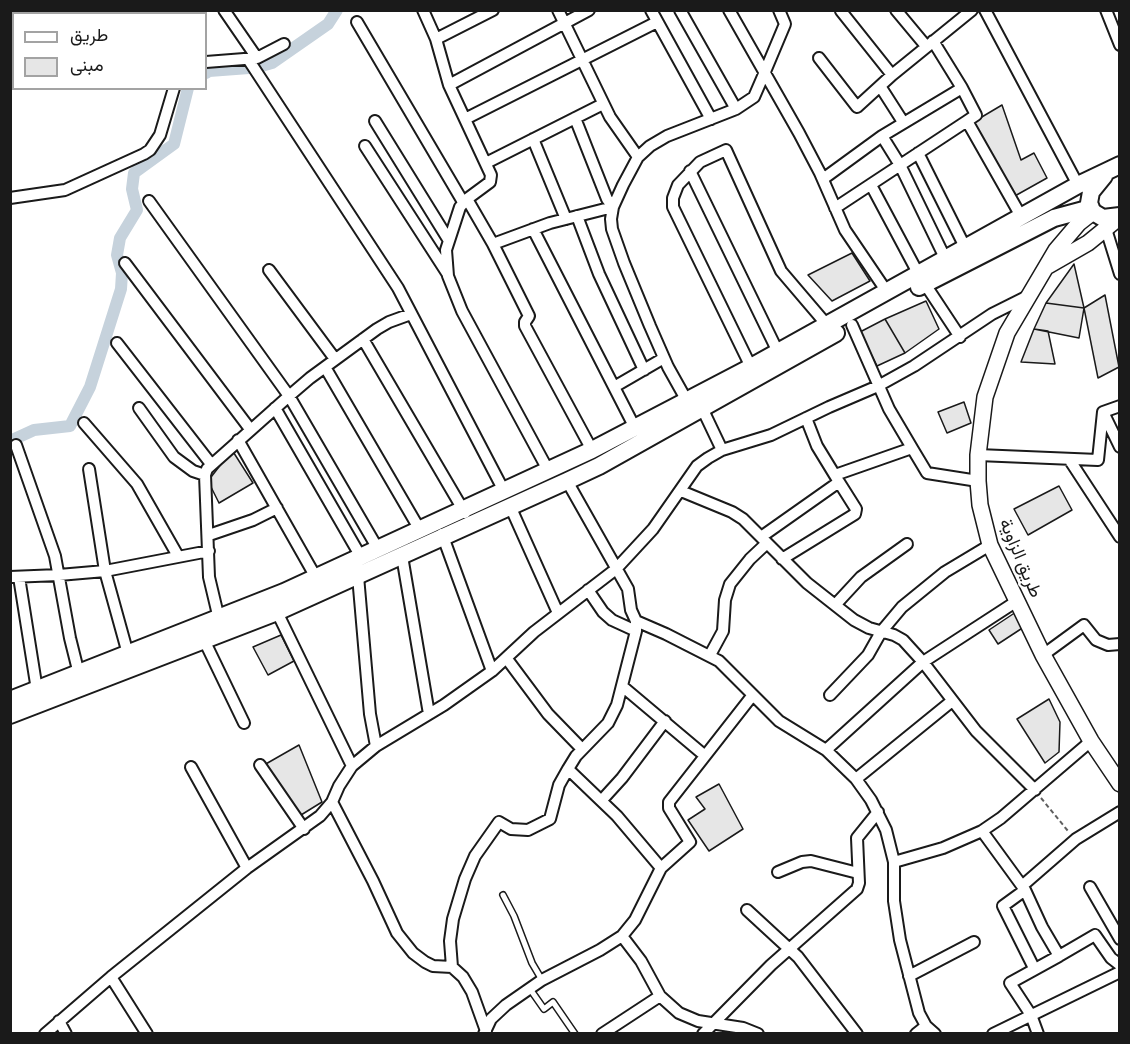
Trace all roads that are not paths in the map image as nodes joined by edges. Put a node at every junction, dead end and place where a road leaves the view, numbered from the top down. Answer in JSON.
{"nodes":[{"id":1,"x":224,"y":10,"type":"edge"},
{"id":2,"x":423,"y":10,"type":"edge"},
{"id":3,"x":493,"y":10,"type":"edge"},
{"id":4,"x":558,"y":10,"type":"edge"},
{"id":5,"x":589,"y":10,"type":"edge"},
{"id":6,"x":651,"y":10,"type":"edge"},
{"id":7,"x":680,"y":10,"type":"edge"},
{"id":8,"x":729,"y":10,"type":"edge"},
{"id":9,"x":779,"y":10,"type":"edge"},
{"id":10,"x":896,"y":10,"type":"edge"},
{"id":11,"x":972,"y":10,"type":"edge"},
{"id":12,"x":985,"y":10,"type":"edge"},
{"id":13,"x":841,"y":11,"type":"edge"},
{"id":14,"x":1111,"y":14,"type":"edge"},
{"id":15,"x":357,"y":22,"type":"dead end"},
{"id":16,"x":657,"y":22,"type":"junction"},
{"id":17,"x":565,"y":24,"type":"junction"},
{"id":18,"x":436,"y":39,"type":"junction"},
{"id":19,"x":284,"y":44,"type":"dead end"},
{"id":20,"x":930,"y":44,"type":"junction"},
{"id":21,"x":1119,"y":45,"type":"edge"},
{"id":22,"x":819,"y":58,"type":"dead end"},
{"id":23,"x":252,"y":59,"type":"junction"},
{"id":24,"x":582,"y":60,"type":"junction"},
{"id":25,"x":207,"y":62,"type":"edge"},
{"id":26,"x":764,"y":74,"type":"junction"},
{"id":27,"x":892,"y":75,"type":"junction"},
{"id":28,"x":449,"y":85,"type":"junction"},
{"id":29,"x":880,"y":86,"type":"junction"},
{"id":30,"x":962,"y":88,"type":"junction"},
{"id":31,"x":173,"y":90,"type":"edge"},
{"id":32,"x":603,"y":104,"type":"junction"},
{"id":33,"x":736,"y":109,"type":"junction"},
{"id":34,"x":575,"y":118,"type":"junction"},
{"id":35,"x":465,"y":119,"type":"junction"},
{"id":36,"x":711,"y":119,"type":"junction"},
{"id":37,"x":375,"y":121,"type":"dead end"},
{"id":38,"x":967,"y":121,"type":"junction"},
{"id":39,"x":903,"y":122,"type":"junction"},
{"id":40,"x":882,"y":136,"type":"junction"},
{"id":41,"x":533,"y":139,"type":"junction"},
{"id":42,"x":365,"y":146,"type":"dead end"},
{"id":43,"x":918,"y":153,"type":"junction"},
{"id":44,"x":638,"y":158,"type":"junction"},
{"id":45,"x":486,"y":163,"type":"junction"},
{"id":46,"x":900,"y":165,"type":"junction"},
{"id":47,"x":1114,"y":168,"type":"edge"},
{"id":48,"x":690,"y":171,"type":"junction"},
{"id":49,"x":823,"y":179,"type":"junction"},
{"id":50,"x":871,"y":185,"type":"junction"},
{"id":51,"x":1078,"y":185,"type":"junction"},
{"id":52,"x":10,"y":198,"type":"edge"},
{"id":53,"x":465,"y":200,"type":"junction"},
{"id":54,"x":149,"y":201,"type":"dead end"},
{"id":55,"x":612,"y":207,"type":"junction"},
{"id":56,"x":835,"y":208,"type":"junction"},
{"id":57,"x":1092,"y":210,"type":"junction"},
{"id":58,"x":577,"y":216,"type":"junction"},
{"id":59,"x":1119,"y":216,"type":"edge"},
{"id":60,"x":1022,"y":218,"type":"junction"},
{"id":61,"x":566,"y":219,"type":"junction"},
{"id":62,"x":533,"y":229,"type":"junction"},
{"id":63,"x":1106,"y":229,"type":"junction"},
{"id":64,"x":448,"y":239,"type":"junction"},
{"id":65,"x":493,"y":244,"type":"junction"},
{"id":66,"x":966,"y":249,"type":"junction"},
{"id":67,"x":945,"y":260,"type":"junction"},
{"id":68,"x":125,"y":264,"type":"dead end"},
{"id":69,"x":1048,"y":266,"type":"junction"},
{"id":70,"x":269,"y":270,"type":"dead end"},
{"id":71,"x":1119,"y":274,"type":"edge"},
{"id":72,"x":448,"y":276,"type":"junction"},
{"id":73,"x":922,"y":279,"type":"junction"},
{"id":74,"x":887,"y":292,"type":"junction"},
{"id":75,"x":1028,"y":296,"type":"junction"},
{"id":76,"x":411,"y":314,"type":"junction"},
{"id":77,"x":852,"y":325,"type":"junction"},
{"id":78,"x":827,"y":326,"type":"junction"},
{"id":79,"x":960,"y":337,"type":"junction"},
{"id":80,"x":363,"y":339,"type":"junction"},
{"id":81,"x":117,"y":343,"type":"dead end"},
{"id":82,"x":778,"y":352,"type":"junction"},
{"id":83,"x":664,"y":358,"type":"junction"},
{"id":84,"x":335,"y":359,"type":"junction"},
{"id":85,"x":325,"y":367,"type":"junction"},
{"id":86,"x":644,"y":370,"type":"junction"},
{"id":87,"x":744,"y":376,"type":"junction"},
{"id":88,"x":878,"y":386,"type":"junction"},
{"id":89,"x":614,"y":387,"type":"junction"},
{"id":90,"x":289,"y":396,"type":"junction"},
{"id":91,"x":694,"y":405,"type":"junction"},
{"id":92,"x":1119,"y":406,"type":"edge"},
{"id":93,"x":139,"y":408,"type":"dead end"},
{"id":94,"x":275,"y":408,"type":"junction"},
{"id":95,"x":1103,"y":412,"type":"junction"},
{"id":96,"x":806,"y":418,"type":"junction"},
{"id":97,"x":84,"y":423,"type":"dead end"},
{"id":98,"x":634,"y":426,"type":"junction"},
{"id":99,"x":250,"y":429,"type":"junction"},
{"id":100,"x":238,"y":440,"type":"junction"},
{"id":101,"x":16,"y":445,"type":"dead end"},
{"id":102,"x":1119,"y":447,"type":"edge"},
{"id":103,"x":912,"y":448,"type":"junction"},
{"id":104,"x":592,"y":450,"type":"junction"},
{"id":105,"x":722,"y":450,"type":"junction"},
{"id":106,"x":978,"y":455,"type":"junction"},
{"id":107,"x":1069,"y":459,"type":"junction"},
{"id":108,"x":211,"y":464,"type":"junction"},
{"id":109,"x":89,"y":469,"type":"dead end"},
{"id":110,"x":548,"y":470,"type":"junction"},
{"id":111,"x":205,"y":475,"type":"junction"},
{"id":112,"x":837,"y":478,"type":"junction"},
{"id":113,"x":567,"y":481,"type":"junction"},
{"id":114,"x":978,"y":481,"type":"junction"},
{"id":115,"x":681,"y":491,"type":"junction"},
{"id":116,"x":507,"y":498,"type":"junction"},
{"id":117,"x":277,"y":508,"type":"junction"},
{"id":118,"x":467,"y":517,"type":"junction"},
{"id":119,"x":440,"y":529,"type":"junction"},
{"id":120,"x":420,"y":530,"type":"junction"},
{"id":121,"x":208,"y":535,"type":"junction"},
{"id":122,"x":1119,"y":537,"type":"edge"},
{"id":123,"x":764,"y":540,"type":"junction"},
{"id":124,"x":907,"y":544,"type":"dead end"},
{"id":125,"x":990,"y":545,"type":"junction"},
{"id":126,"x":378,"y":549,"type":"junction"},
{"id":127,"x":209,"y":551,"type":"junction"},
{"id":128,"x":178,"y":556,"type":"junction"},
{"id":129,"x":402,"y":556,"type":"junction"},
{"id":130,"x":361,"y":557,"type":"junction"},
{"id":131,"x":782,"y":559,"type":"junction"},
{"id":132,"x":616,"y":569,"type":"junction"},
{"id":133,"x":105,"y":570,"type":"junction"},
{"id":134,"x":59,"y":575,"type":"junction"},
{"id":135,"x":358,"y":576,"type":"junction"},
{"id":136,"x":15,"y":577,"type":"edge"},
{"id":137,"x":321,"y":585,"type":"junction"},
{"id":138,"x":588,"y":590,"type":"junction"},
{"id":139,"x":1017,"y":601,"type":"junction"},
{"id":140,"x":836,"y":604,"type":"junction"},
{"id":141,"x":277,"y":612,"type":"junction"},
{"id":142,"x":558,"y":613,"type":"junction"},
{"id":143,"x":219,"y":619,"type":"junction"},
{"id":144,"x":636,"y":626,"type":"junction"},
{"id":145,"x":881,"y":632,"type":"junction"},
{"id":146,"x":204,"y":640,"type":"junction"},
{"id":147,"x":1119,"y":644,"type":"edge"},
{"id":148,"x":128,"y":654,"type":"junction"},
{"id":149,"x":710,"y":655,"type":"junction"},
{"id":150,"x":1043,"y":655,"type":"junction"},
{"id":151,"x":507,"y":659,"type":"junction"},
{"id":152,"x":923,"y":662,"type":"junction"},
{"id":153,"x":492,"y":671,"type":"junction"},
{"id":154,"x":79,"y":674,"type":"junction"},
{"id":155,"x":622,"y":686,"type":"junction"},
{"id":156,"x":37,"y":690,"type":"junction"},
{"id":157,"x":830,"y":695,"type":"dead end"},
{"id":158,"x":752,"y":696,"type":"junction"},
{"id":159,"x":10,"y":700,"type":"edge"},
{"id":160,"x":952,"y":701,"type":"junction"},
{"id":161,"x":429,"y":714,"type":"junction"},
{"id":162,"x":10,"y":715,"type":"edge"},
{"id":163,"x":665,"y":721,"type":"junction"},
{"id":164,"x":244,"y":723,"type":"dead end"},
{"id":165,"x":1091,"y":741,"type":"junction"},
{"id":166,"x":376,"y":746,"type":"junction"},
{"id":167,"x":582,"y":749,"type":"junction"},
{"id":168,"x":826,"y":750,"type":"junction"},
{"id":169,"x":704,"y":755,"type":"junction"},
{"id":170,"x":260,"y":765,"type":"dead end"},
{"id":171,"x":352,"y":766,"type":"junction"},
{"id":172,"x":191,"y":767,"type":"dead end"},
{"id":173,"x":568,"y":769,"type":"junction"},
{"id":174,"x":856,"y":779,"type":"junction"},
{"id":175,"x":1119,"y":784,"type":"edge"},
{"id":176,"x":1035,"y":790,"type":"junction"},
{"id":177,"x":602,"y":800,"type":"junction"},
{"id":178,"x":332,"y":802,"type":"junction"},
{"id":179,"x":878,"y":812,"type":"junction"},
{"id":180,"x":1119,"y":813,"type":"edge"},
{"id":181,"x":304,"y":829,"type":"junction"},
{"id":182,"x":982,"y":831,"type":"junction"},
{"id":183,"x":894,"y":862,"type":"junction"},
{"id":184,"x":247,"y":868,"type":"junction"},
{"id":185,"x":661,"y":868,"type":"junction"},
{"id":186,"x":778,"y":872,"type":"dead end"},
{"id":187,"x":858,"y":873,"type":"junction"},
{"id":188,"x":1090,"y":887,"type":"dead end"},
{"id":189,"x":1024,"y":888,"type":"junction"},
{"id":190,"x":502,"y":895,"type":"dead end"},
{"id":191,"x":747,"y":909,"type":"dead end"},
{"id":192,"x":622,"y":936,"type":"junction"},
{"id":193,"x":1119,"y":939,"type":"edge"},
{"id":194,"x":974,"y":942,"type":"dead end"},
{"id":195,"x":790,"y":948,"type":"junction"},
{"id":196,"x":1059,"y":956,"type":"junction"},
{"id":197,"x":1119,"y":965,"type":"edge"},
{"id":198,"x":452,"y":967,"type":"junction"},
{"id":199,"x":1034,"y":968,"type":"junction"},
{"id":200,"x":1119,"y":972,"type":"edge"},
{"id":201,"x":909,"y":976,"type":"junction"},
{"id":202,"x":111,"y":977,"type":"junction"},
{"id":203,"x":542,"y":980,"type":"junction"},
{"id":204,"x":530,"y":988,"type":"junction"},
{"id":205,"x":660,"y":996,"type":"junction"},
{"id":206,"x":1031,"y":1015,"type":"junction"},
{"id":207,"x":59,"y":1021,"type":"junction"},
{"id":208,"x":712,"y":1024,"type":"junction"},
{"id":209,"x":930,"y":1030,"type":"edge"},
{"id":210,"x":486,"y":1032,"type":"edge"},
{"id":211,"x":45,"y":1034,"type":"edge"},
{"id":212,"x":66,"y":1034,"type":"edge"},
{"id":213,"x":147,"y":1034,"type":"edge"},
{"id":214,"x":575,"y":1034,"type":"edge"},
{"id":215,"x":602,"y":1034,"type":"edge"},
{"id":216,"x":703,"y":1034,"type":"edge"},
{"id":217,"x":758,"y":1034,"type":"edge"},
{"id":218,"x":857,"y":1034,"type":"edge"},
{"id":219,"x":916,"y":1034,"type":"edge"},
{"id":220,"x":993,"y":1034,"type":"edge"},
{"id":221,"x":1038,"y":1034,"type":"edge"}],
"edges":[{"from":1,"to":23,"type":"street"},
{"from":2,"to":18,"type":"street"},
{"from":3,"to":18,"type":"street"},
{"from":4,"to":17,"type":"street"},
{"from":5,"to":17,"type":"street"},
{"from":6,"to":16,"type":"street"},
{"from":7,"to":33,"type":"street"},
{"from":8,"to":26,"type":"street"},
{"from":9,"to":26,"type":"street"},
{"from":10,"to":20,"type":"street"},
{"from":11,"to":20,"type":"street"},
{"from":12,"to":51,"type":"street"},
{"from":13,"to":27,"type":"street"},
{"from":14,"to":21,"type":"street"},
{"from":15,"to":53,"type":"street"},
{"from":16,"to":24,"type":"street"},
{"from":16,"to":36,"type":"street"},
{"from":17,"to":24,"type":"street"},
{"from":17,"to":28,"type":"street"},
{"from":18,"to":28,"type":"street"},
{"from":19,"to":23,"type":"street"},
{"from":20,"to":27,"type":"street"},
{"from":20,"to":30,"type":"street"},
{"from":22,"to":29,"type":"street"},
{"from":23,"to":25,"type":"street"},
{"from":23,"to":76,"type":"street"},
{"from":24,"to":32,"type":"street"},
{"from":24,"to":35,"type":"street"},
{"from":26,"to":33,"type":"street"},
{"from":26,"to":49,"type":"street"},
{"from":27,"to":29,"type":"street"},
{"from":28,"to":35,"type":"street"},
{"from":29,"to":39,"type":"street"},
{"from":30,"to":38,"type":"street"},
{"from":30,"to":39,"type":"street"},
{"from":31,"to":52,"type":"street"},
{"from":32,"to":34,"type":"street"},
{"from":32,"to":44,"type":"street"},
{"from":33,"to":36,"type":"street"},
{"from":34,"to":41,"type":"street"},
{"from":34,"to":55,"type":"street"},
{"from":35,"to":45,"type":"street"},
{"from":36,"to":44,"type":"street"},
{"from":37,"to":64,"type":"street"},
{"from":38,"to":43,"type":"street"},
{"from":38,"to":60,"type":"street"},
{"from":39,"to":40,"type":"street"},
{"from":40,"to":46,"type":"street"},
{"from":40,"to":49,"type":"street"},
{"from":41,"to":45,"type":"street"},
{"from":41,"to":61,"type":"street"},
{"from":42,"to":72,"type":"street"},
{"from":43,"to":46,"type":"street"},
{"from":43,"to":66,"type":"street"},
{"from":44,"to":55,"type":"street"},
{"from":45,"to":53,"type":"street"},
{"from":46,"to":50,"type":"street"},
{"from":46,"to":67,"type":"street"},
{"from":47,"to":51,"type":"main road"},
{"from":47,"to":57,"type":"main road"},
{"from":48,"to":78,"type":"street"},
{"from":48,"to":82,"type":"street"},
{"from":48,"to":87,"type":"street"},
{"from":49,"to":56,"type":"street"},
{"from":50,"to":56,"type":"street"},
{"from":50,"to":73,"type":"street"},
{"from":51,"to":60,"type":"main road"},
{"from":53,"to":64,"type":"street"},
{"from":53,"to":65,"type":"street"},
{"from":54,"to":90,"type":"street"},
{"from":55,"to":58,"type":"street"},
{"from":55,"to":83,"type":"street"},
{"from":56,"to":74,"type":"street"},
{"from":57,"to":59,"type":"main road"},
{"from":57,"to":69,"type":"street","name":"طريق الزاوية"},
{"from":57,"to":73,"type":"main road"},
{"from":58,"to":61,"type":"street"},
{"from":58,"to":86,"type":"street"},
{"from":59,"to":63,"type":"street","name":"طريق الزاوية"},
{"from":60,"to":66,"type":"main road"},
{"from":61,"to":62,"type":"street"},
{"from":62,"to":65,"type":"street"},
{"from":62,"to":89,"type":"street"},
{"from":63,"to":69,"type":"street","name":"طريق الزاوية"},
{"from":63,"to":71,"type":"street"},
{"from":64,"to":72,"type":"street"},
{"from":65,"to":104,"type":"street"},
{"from":66,"to":67,"type":"main road"},
{"from":67,"to":73,"type":"main road"},
{"from":68,"to":99,"type":"street"},
{"from":69,"to":75,"type":"street","name":"طريق الزاوية"},
{"from":70,"to":84,"type":"street"},
{"from":72,"to":110,"type":"street"},
{"from":73,"to":74,"type":"main road"},
{"from":73,"to":77,"type":"main road"},
{"from":73,"to":79,"type":"street"},
{"from":74,"to":78,"type":"main road"},
{"from":75,"to":79,"type":"street"},
{"from":75,"to":106,"type":"street","name":"طريق الزاوية"},
{"from":76,"to":80,"type":"street"},
{"from":76,"to":116,"type":"street"},
{"from":77,"to":87,"type":"main road"},
{"from":77,"to":88,"type":"street"},
{"from":78,"to":82,"type":"main road"},
{"from":79,"to":88,"type":"street"},
{"from":80,"to":84,"type":"street"},
{"from":80,"to":118,"type":"street"},
{"from":81,"to":108,"type":"street"},
{"from":82,"to":87,"type":"main road"},
{"from":83,"to":86,"type":"street"},
{"from":83,"to":91,"type":"street"},
{"from":84,"to":85,"type":"street"},
{"from":85,"to":90,"type":"street"},
{"from":85,"to":120,"type":"street"},
{"from":86,"to":89,"type":"street"},
{"from":87,"to":91,"type":"main road"},
{"from":88,"to":96,"type":"street"},
{"from":88,"to":103,"type":"street"},
{"from":89,"to":98,"type":"street"},
{"from":90,"to":94,"type":"street"},
{"from":90,"to":126,"type":"street"},
{"from":91,"to":98,"type":"main road"},
{"from":91,"to":105,"type":"street"},
{"from":91,"to":113,"type":"main road"},
{"from":92,"to":95,"type":"street"},
{"from":93,"to":111,"type":"street"},
{"from":94,"to":99,"type":"street"},
{"from":94,"to":130,"type":"street"},
{"from":95,"to":102,"type":"street"},
{"from":95,"to":107,"type":"street"},
{"from":96,"to":105,"type":"street"},
{"from":96,"to":112,"type":"street"},
{"from":97,"to":128,"type":"street"},
{"from":98,"to":104,"type":"main road"},
{"from":99,"to":100,"type":"street"},
{"from":100,"to":108,"type":"street"},
{"from":100,"to":117,"type":"street"},
{"from":101,"to":134,"type":"street"},
{"from":103,"to":112,"type":"street"},
{"from":103,"to":114,"type":"street"},
{"from":104,"to":110,"type":"main road"},
{"from":105,"to":115,"type":"street"},
{"from":106,"to":107,"type":"street"},
{"from":106,"to":114,"type":"street","name":"طريق الزاوية"},
{"from":107,"to":122,"type":"street"},
{"from":108,"to":111,"type":"street"},
{"from":109,"to":133,"type":"street"},
{"from":110,"to":116,"type":"main road"},
{"from":111,"to":121,"type":"street"},
{"from":112,"to":123,"type":"street"},
{"from":112,"to":131,"type":"street"},
{"from":113,"to":116,"type":"main road"},
{"from":113,"to":132,"type":"street"},
{"from":114,"to":125,"type":"street","name":"طريق الزاوية"},
{"from":115,"to":123,"type":"street"},
{"from":115,"to":132,"type":"street"},
{"from":116,"to":118,"type":"main road"},
{"from":116,"to":142,"type":"street"},
{"from":117,"to":121,"type":"street"},
{"from":117,"to":137,"type":"street"},
{"from":118,"to":119,"type":"main road"},
{"from":119,"to":120,"type":"main road"},
{"from":119,"to":129,"type":"main road"},
{"from":119,"to":153,"type":"street"},
{"from":120,"to":126,"type":"main road"},
{"from":121,"to":127,"type":"street"},
{"from":123,"to":131,"type":"street"},
{"from":123,"to":149,"type":"street"},
{"from":124,"to":140,"type":"street"},
{"from":125,"to":139,"type":"street","name":"طريق الزاوية"},
{"from":125,"to":145,"type":"street"},
{"from":126,"to":130,"type":"main road"},
{"from":127,"to":128,"type":"street"},
{"from":127,"to":143,"type":"street"},
{"from":128,"to":133,"type":"street"},
{"from":129,"to":135,"type":"main road"},
{"from":129,"to":161,"type":"street"},
{"from":130,"to":137,"type":"main road"},
{"from":131,"to":140,"type":"street"},
{"from":132,"to":138,"type":"street"},
{"from":132,"to":144,"type":"street"},
{"from":133,"to":134,"type":"street"},
{"from":133,"to":148,"type":"street"},
{"from":134,"to":136,"type":"street"},
{"from":134,"to":154,"type":"street"},
{"from":135,"to":137,"type":"main road"},
{"from":135,"to":166,"type":"street"},
{"from":136,"to":156,"type":"street"},
{"from":137,"to":141,"type":"main road"},
{"from":137,"to":143,"type":"main road"},
{"from":138,"to":142,"type":"street"},
{"from":138,"to":144,"type":"street"},
{"from":139,"to":150,"type":"street","name":"طريق الزاوية"},
{"from":139,"to":152,"type":"street"},
{"from":140,"to":145,"type":"street"},
{"from":141,"to":146,"type":"main road"},
{"from":141,"to":171,"type":"street"},
{"from":142,"to":151,"type":"street"},
{"from":143,"to":148,"type":"main road"},
{"from":144,"to":149,"type":"street"},
{"from":144,"to":155,"type":"street"},
{"from":145,"to":152,"type":"street"},
{"from":145,"to":157,"type":"street"},
{"from":146,"to":162,"type":"main road"},
{"from":146,"to":164,"type":"street"},
{"from":147,"to":150,"type":"street"},
{"from":148,"to":154,"type":"main road"},
{"from":149,"to":158,"type":"street"},
{"from":150,"to":165,"type":"street","name":"طريق الزاوية"},
{"from":151,"to":153,"type":"street"},
{"from":151,"to":167,"type":"street"},
{"from":152,"to":160,"type":"street"},
{"from":152,"to":168,"type":"street"},
{"from":153,"to":161,"type":"street"},
{"from":154,"to":156,"type":"main road"},
{"from":155,"to":163,"type":"street"},
{"from":155,"to":167,"type":"street"},
{"from":156,"to":159,"type":"main road"},
{"from":158,"to":168,"type":"street"},
{"from":158,"to":169,"type":"street"},
{"from":160,"to":174,"type":"street"},
{"from":160,"to":176,"type":"street"},
{"from":161,"to":166,"type":"street"},
{"from":163,"to":169,"type":"street"},
{"from":163,"to":177,"type":"street"},
{"from":165,"to":175,"type":"street","name":"طريق الزاوية"},
{"from":165,"to":176,"type":"street"},
{"from":166,"to":171,"type":"street"},
{"from":167,"to":173,"type":"street"},
{"from":168,"to":174,"type":"street"},
{"from":169,"to":185,"type":"street"},
{"from":170,"to":181,"type":"street"},
{"from":171,"to":178,"type":"street"},
{"from":172,"to":184,"type":"street"},
{"from":173,"to":177,"type":"street"},
{"from":173,"to":198,"type":"street"},
{"from":174,"to":179,"type":"street"},
{"from":176,"to":182,"type":"street"},
{"from":177,"to":185,"type":"street"},
{"from":178,"to":181,"type":"street"},
{"from":178,"to":198,"type":"street"},
{"from":179,"to":183,"type":"street"},
{"from":179,"to":187,"type":"street"},
{"from":180,"to":189,"type":"street"},
{"from":181,"to":184,"type":"street"},
{"from":182,"to":183,"type":"street"},
{"from":182,"to":189,"type":"street"},
{"from":183,"to":201,"type":"street"},
{"from":184,"to":202,"type":"street"},
{"from":185,"to":192,"type":"street"},
{"from":186,"to":187,"type":"street"},
{"from":187,"to":195,"type":"street"},
{"from":188,"to":193,"type":"street"},
{"from":189,"to":196,"type":"street"},
{"from":189,"to":199,"type":"street"},
{"from":190,"to":203,"type":"lane"},
{"from":191,"to":195,"type":"street"},
{"from":192,"to":203,"type":"street"},
{"from":192,"to":205,"type":"street"},
{"from":194,"to":201,"type":"street"},
{"from":195,"to":208,"type":"street"},
{"from":195,"to":218,"type":"street"},
{"from":196,"to":197,"type":"street"},
{"from":196,"to":199,"type":"street"},
{"from":198,"to":210,"type":"street"},
{"from":199,"to":206,"type":"street"},
{"from":200,"to":206,"type":"street"},
{"from":201,"to":209,"type":"street"},
{"from":202,"to":207,"type":"street"},
{"from":202,"to":213,"type":"street"},
{"from":203,"to":204,"type":"street"},
{"from":204,"to":210,"type":"street"},
{"from":204,"to":214,"type":"lane"},
{"from":205,"to":208,"type":"street"},
{"from":205,"to":215,"type":"street"},
{"from":206,"to":220,"type":"street"},
{"from":206,"to":221,"type":"street"},
{"from":207,"to":211,"type":"street"},
{"from":207,"to":212,"type":"street"},
{"from":208,"to":216,"type":"street"},
{"from":208,"to":217,"type":"street"},
{"from":209,"to":219,"type":"street"}]}
